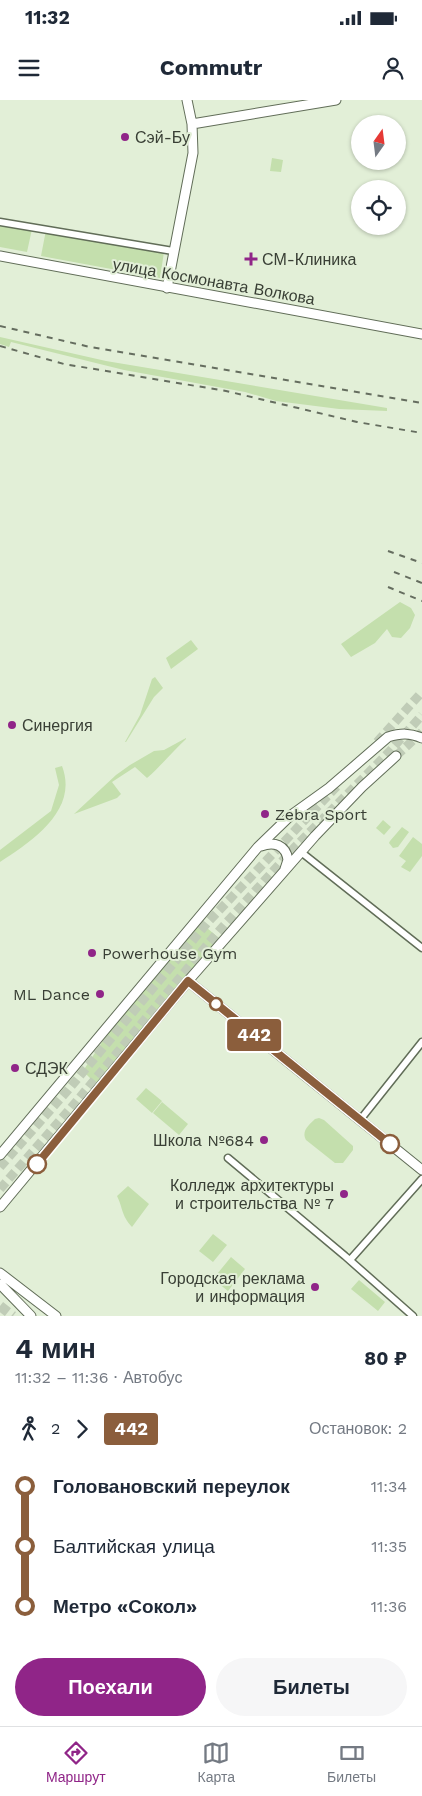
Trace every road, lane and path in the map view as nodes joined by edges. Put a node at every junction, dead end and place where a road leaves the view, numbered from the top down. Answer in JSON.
{"nodes":[{"id":1,"x":187,"y":100,"type":"edge"},
{"id":2,"x":336,"y":100,"type":"edge"},
{"id":3,"x":192,"y":124,"type":"junction"},
{"id":4,"x":0,"y":222,"type":"edge"},
{"id":5,"x":173,"y":251,"type":"junction"},
{"id":6,"x":0,"y":256,"type":"edge"},
{"id":7,"x":166,"y":288,"type":"junction"},
{"id":8,"x":422,"y":334,"type":"edge"},
{"id":9,"x":422,"y":738,"type":"edge"},
{"id":10,"x":396,"y":756,"type":"tunnel mouth"},
{"id":11,"x":258,"y":847,"type":"junction"},
{"id":12,"x":301,"y":852,"type":"junction"},
{"id":13,"x":283,"y":872,"type":"junction"},
{"id":14,"x":422,"y":948,"type":"edge"},
{"id":15,"x":188,"y":981,"type":"junction"},
{"id":16,"x":422,"y":1042,"type":"edge"},
{"id":17,"x":360,"y":1120,"type":"junction"},
{"id":18,"x":0,"y":1154,"type":"edge"},
{"id":19,"x":228,"y":1158,"type":"dead end"},
{"id":20,"x":422,"y":1170,"type":"edge"},
{"id":21,"x":422,"y":1179,"type":"edge"},
{"id":22,"x":13,"y":1193,"type":"junction"},
{"id":23,"x":0,"y":1197,"type":"edge"},
{"id":24,"x":0,"y":1207,"type":"edge"},
{"id":25,"x":350,"y":1260,"type":"junction"},
{"id":26,"x":0,"y":1273,"type":"edge"},
{"id":27,"x":0,"y":1284,"type":"edge"},
{"id":28,"x":31,"y":1316,"type":"edge"},
{"id":29,"x":56,"y":1316,"type":"edge"},
{"id":30,"x":413,"y":1316,"type":"edge"}],
"edges":[{"from":1,"to":3,"type":"street"},
{"from":2,"to":3,"type":"street"},
{"from":3,"to":5,"type":"street"},
{"from":4,"to":5,"type":"street"},
{"from":5,"to":7,"type":"street"},
{"from":6,"to":7,"type":"street","name":"улица Космонавта Волкова"},
{"from":7,"to":8,"type":"street","name":"улица Космонавта Волкова"},
{"from":9,"to":11,"type":"street"},
{"from":10,"to":12,"type":"street"},
{"from":11,"to":13,"type":"street"},
{"from":11,"to":18,"type":"street"},
{"from":12,"to":13,"type":"street"},
{"from":12,"to":14,"type":"street"},
{"from":13,"to":15,"type":"street"},
{"from":15,"to":17,"type":"street"},
{"from":15,"to":22,"type":"street"},
{"from":16,"to":17,"type":"street"},
{"from":17,"to":20,"type":"street"},
{"from":19,"to":25,"type":"street"},
{"from":21,"to":25,"type":"street"},
{"from":22,"to":23,"type":"street"},
{"from":22,"to":24,"type":"street"},
{"from":25,"to":30,"type":"street"},
{"from":26,"to":29,"type":"street"},
{"from":27,"to":28,"type":"street"}]}
